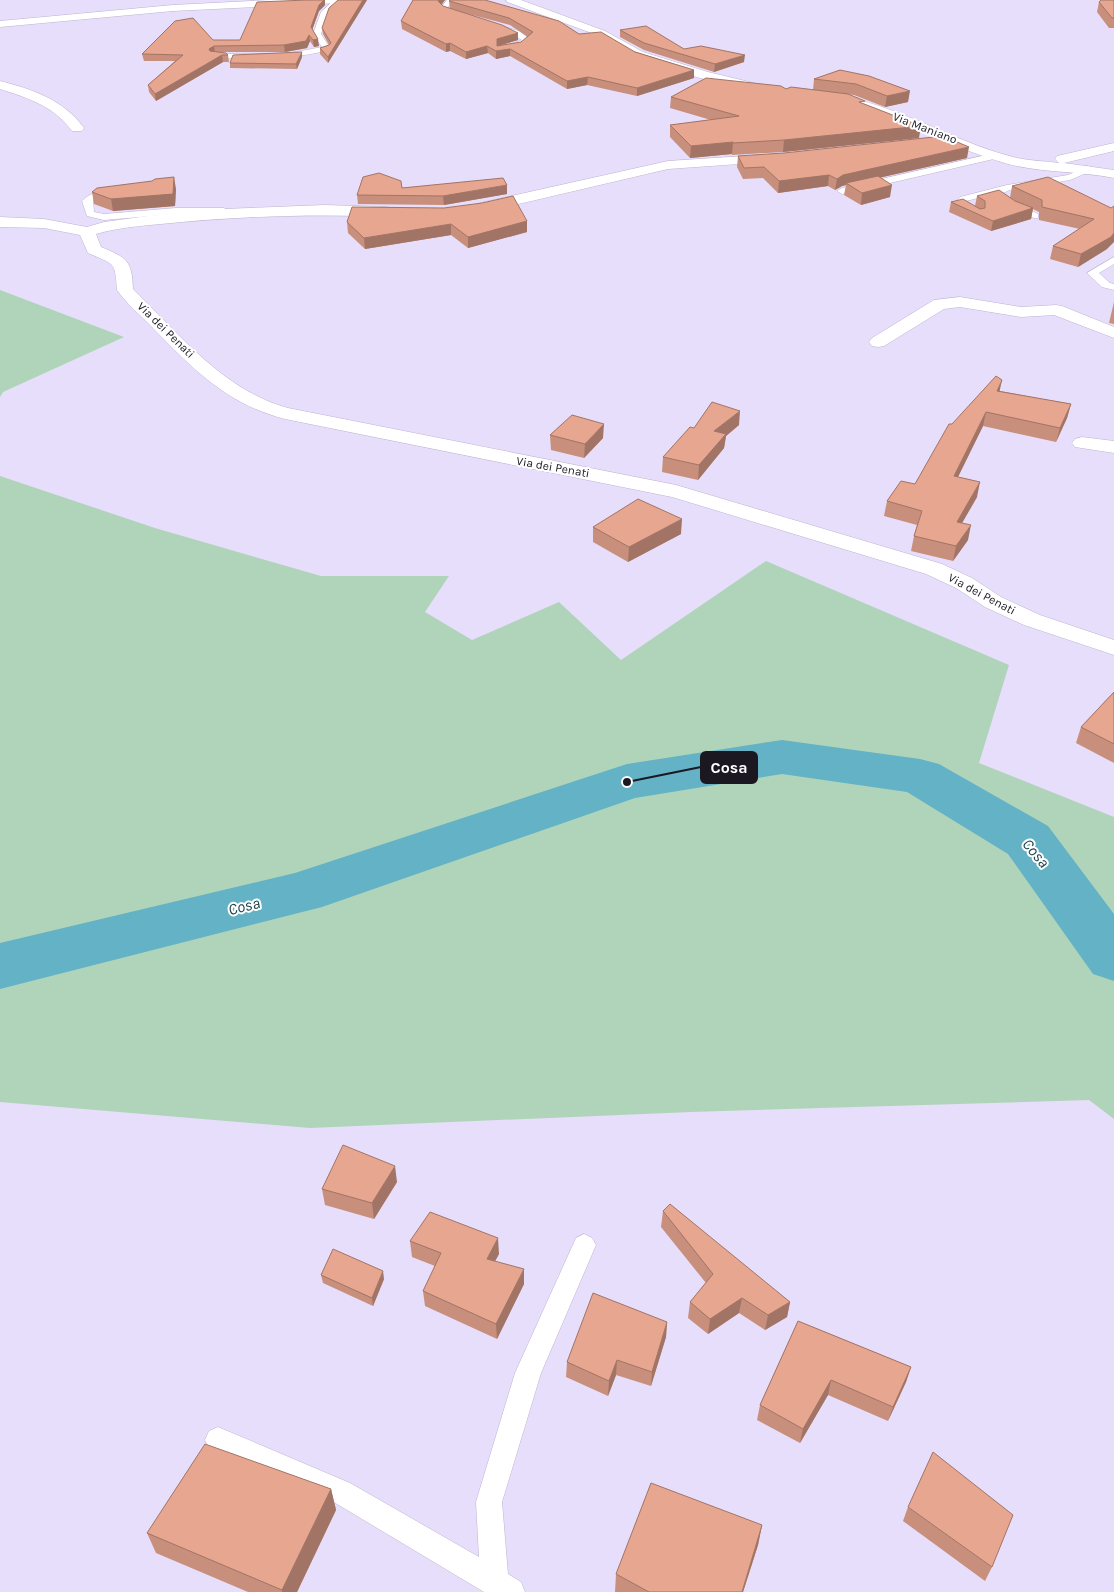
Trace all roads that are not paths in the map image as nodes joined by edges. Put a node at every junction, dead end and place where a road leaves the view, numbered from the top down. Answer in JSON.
{"nodes":[{"id":1,"x":338,"y":0,"type":"edge"},
{"id":2,"x":348,"y":0,"type":"edge"},
{"id":3,"x":451,"y":0,"type":"edge"},
{"id":4,"x":511,"y":0,"type":"edge"},
{"id":5,"x":548,"y":4,"type":"dead end"},
{"id":6,"x":530,"y":7,"type":"junction"},
{"id":7,"x":468,"y":18,"type":"edge"},
{"id":8,"x":486,"y":23,"type":"edge"},
{"id":9,"x":0,"y":24,"type":"edge"},
{"id":10,"x":501,"y":50,"type":"edge"},
{"id":11,"x":216,"y":56,"type":"edge"},
{"id":12,"x":0,"y":85,"type":"edge"},
{"id":13,"x":773,"y":90,"type":"edge"},
{"id":14,"x":849,"y":100,"type":"edge"},
{"id":15,"x":77,"y":128,"type":"dead end"},
{"id":16,"x":958,"y":140,"type":"junction"},
{"id":17,"x":920,"y":144,"type":"edge"},
{"id":18,"x":1114,"y":147,"type":"edge"},
{"id":19,"x":995,"y":156,"type":"junction"},
{"id":20,"x":792,"y":157,"type":"edge"},
{"id":21,"x":1051,"y":166,"type":"junction"},
{"id":22,"x":1088,"y":169,"type":"junction"},
{"id":23,"x":1114,"y":174,"type":"edge"},
{"id":24,"x":1007,"y":188,"type":"junction"},
{"id":25,"x":842,"y":191,"type":"edge"},
{"id":26,"x":128,"y":192,"type":"edge"},
{"id":27,"x":463,"y":210,"type":"edge"},
{"id":28,"x":409,"y":213,"type":"edge"},
{"id":29,"x":228,"y":214,"type":"junction"},
{"id":30,"x":979,"y":215,"type":"edge"},
{"id":31,"x":1035,"y":216,"type":"dead end"},
{"id":32,"x":0,"y":222,"type":"edge"},
{"id":33,"x":87,"y":232,"type":"junction"},
{"id":34,"x":1114,"y":260,"type":"edge"},
{"id":35,"x":1114,"y":287,"type":"edge"},
{"id":36,"x":1114,"y":333,"type":"edge"},
{"id":37,"x":878,"y":342,"type":"dead end"},
{"id":38,"x":1082,"y":443,"type":"dead end"},
{"id":39,"x":1114,"y":447,"type":"edge"},
{"id":40,"x":1114,"y":648,"type":"edge"},
{"id":41,"x":584,"y":1245,"type":"dead end"},
{"id":42,"x":218,"y":1440,"type":"dead end"},
{"id":43,"x":503,"y":1587,"type":"edge"}],
"edges":[{"from":1,"to":2,"type":"lane"},
{"from":1,"to":9,"type":"street"},
{"from":1,"to":11,"type":"lane"},
{"from":3,"to":7,"type":"lane"},
{"from":4,"to":6,"type":"street"},
{"from":5,"to":6,"type":"street"},
{"from":6,"to":13,"type":"street"},
{"from":8,"to":10,"type":"lane"},
{"from":12,"to":15,"type":"street"},
{"from":14,"to":16,"type":"street","name":"Via Maniano"},
{"from":16,"to":17,"type":"street"},
{"from":16,"to":19,"type":"street","name":"Via Maniano"},
{"from":18,"to":21,"type":"street"},
{"from":19,"to":21,"type":"street","name":"Via Maniano"},
{"from":19,"to":25,"type":"lane"},
{"from":20,"to":27,"type":"street"},
{"from":21,"to":22,"type":"street","name":"Via Maniano"},
{"from":22,"to":23,"type":"street","name":"Via Maniano"},
{"from":22,"to":24,"type":"lane"},
{"from":24,"to":30,"type":"lane"},
{"from":24,"to":31,"type":"lane"},
{"from":26,"to":29,"type":"lane"},
{"from":28,"to":29,"type":"street"},
{"from":29,"to":33,"type":"street"},
{"from":32,"to":33,"type":"street"},
{"from":33,"to":40,"type":"street","name":"Via dei Penati"},
{"from":34,"to":35,"type":"lane"},
{"from":36,"to":37,"type":"street"},
{"from":38,"to":39,"type":"street"},
{"from":41,"to":43,"type":"lane"},
{"from":42,"to":43,"type":"lane"}]}
